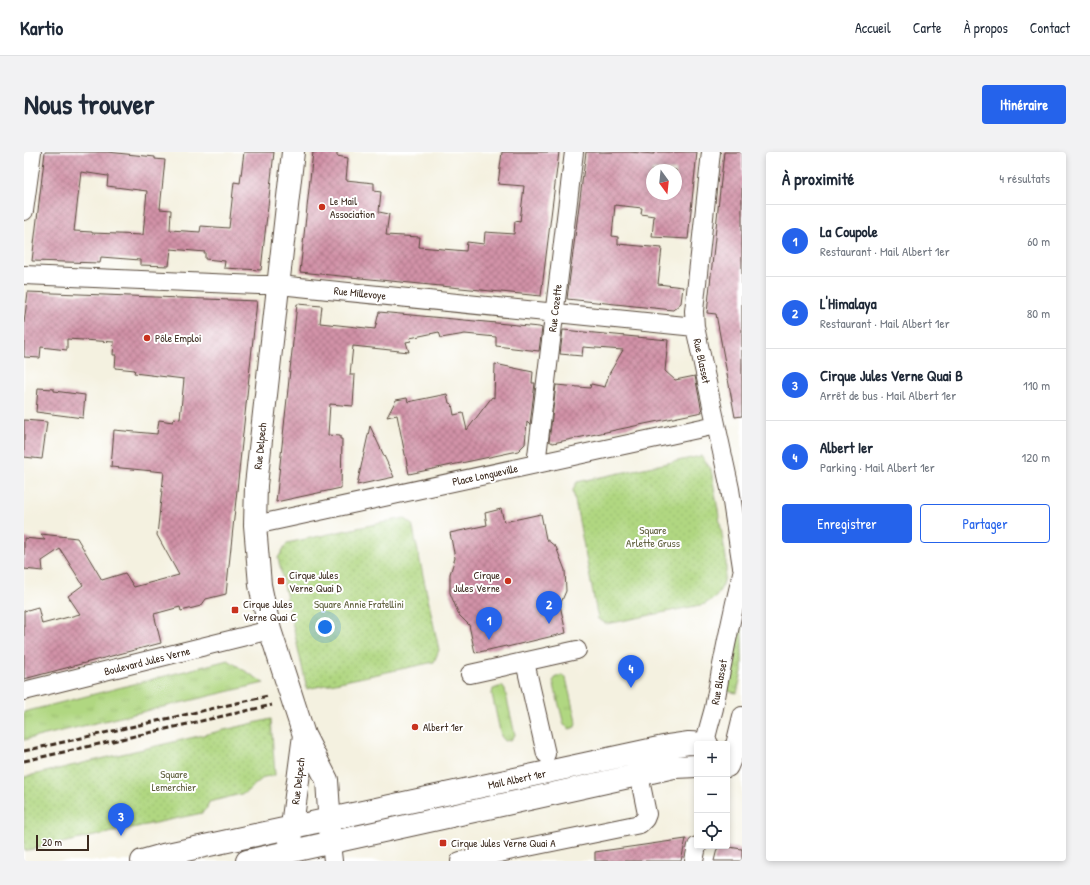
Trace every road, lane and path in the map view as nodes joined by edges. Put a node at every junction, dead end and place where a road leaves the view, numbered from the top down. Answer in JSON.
{"nodes":[{"id":1,"x":32,"y":152,"type":"edge"},
{"id":2,"x":293,"y":152,"type":"edge"},
{"id":3,"x":574,"y":152,"type":"edge"},
{"id":4,"x":711,"y":152,"type":"edge"},
{"id":5,"x":24,"y":211,"type":"edge"},
{"id":6,"x":24,"y":275,"type":"edge"},
{"id":7,"x":279,"y":285,"type":"junction"},
{"id":8,"x":554,"y":313,"type":"junction"},
{"id":9,"x":695,"y":327,"type":"junction"},
{"id":10,"x":716,"y":424,"type":"junction"},
{"id":11,"x":536,"y":464,"type":"junction"},
{"id":12,"x":736,"y":489,"type":"edge"},
{"id":13,"x":255,"y":525,"type":"junction"},
{"id":14,"x":742,"y":567,"type":"edge"},
{"id":15,"x":742,"y":573,"type":"edge"},
{"id":16,"x":737,"y":614,"type":"edge"},
{"id":17,"x":270,"y":630,"type":"junction"},
{"id":18,"x":578,"y":650,"type":"dead end"},
{"id":19,"x":525,"y":662,"type":"junction"},
{"id":20,"x":470,"y":674,"type":"dead end"},
{"id":21,"x":24,"y":691,"type":"edge"},
{"id":22,"x":742,"y":716,"type":"edge"},
{"id":23,"x":304,"y":735,"type":"junction"},
{"id":24,"x":706,"y":741,"type":"edge"},
{"id":25,"x":694,"y":743,"type":"edge"},
{"id":26,"x":732,"y":753,"type":"edge"},
{"id":27,"x":546,"y":754,"type":"dead end"},
{"id":28,"x":694,"y":766,"type":"edge"},
{"id":29,"x":730,"y":772,"type":"edge"},
{"id":30,"x":639,"y":775,"type":"junction"},
{"id":31,"x":742,"y":775,"type":"edge"},
{"id":32,"x":330,"y":819,"type":"junction"},
{"id":33,"x":292,"y":827,"type":"junction"},
{"id":34,"x":696,"y":849,"type":"edge"},
{"id":35,"x":332,"y":852,"type":"edge"},
{"id":36,"x":288,"y":857,"type":"edge"},
{"id":37,"x":142,"y":861,"type":"edge"},
{"id":38,"x":247,"y":861,"type":"edge"},
{"id":39,"x":460,"y":861,"type":"edge"},
{"id":40,"x":694,"y":861,"type":"edge"}],
"edges":[{"from":1,"to":5,"type":"street"},
{"from":2,"to":7,"type":"main road","name":"Rue Delpech"},
{"from":3,"to":8,"type":"street","name":"Rue Cozette"},
{"from":4,"to":9,"type":"street","name":"Rue Blasset"},
{"from":6,"to":7,"type":"street","name":"Rue Millevoye"},
{"from":7,"to":8,"type":"street","name":"Rue Millevoye"},
{"from":7,"to":13,"type":"main road","name":"Rue Delpech"},
{"from":8,"to":9,"type":"street","name":"Rue Millevoye"},
{"from":8,"to":11,"type":"street","name":"Rue Cozette"},
{"from":9,"to":10,"type":"street","name":"Rue Blasset"},
{"from":10,"to":11,"type":"street","name":"Place Longueville"},
{"from":10,"to":12,"type":"street","name":"Rue Blasset"},
{"from":11,"to":13,"type":"street","name":"Place Longueville"},
{"from":12,"to":14,"type":"street","name":"Rue Blasset"},
{"from":13,"to":17,"type":"main road","name":"Rue Delpech"},
{"from":15,"to":16,"type":"street","name":"Rue Blasset"},
{"from":16,"to":24,"type":"street","name":"Rue Blasset"},
{"from":17,"to":21,"type":"street","name":"Boulevard Jules Verne"},
{"from":17,"to":23,"type":"main road","name":"Rue Delpech"},
{"from":18,"to":19,"type":"street"},
{"from":19,"to":20,"type":"street"},
{"from":19,"to":27,"type":"street"},
{"from":22,"to":26,"type":"street"},
{"from":23,"to":32,"type":"main road","name":"Rue Delpech"},
{"from":23,"to":33,"type":"main road","name":"Rue Delpech"},
{"from":25,"to":32,"type":"main road","name":"Mail Albert 1er"},
{"from":28,"to":30,"type":"main road","name":"Mail Albert 1er"},
{"from":29,"to":31,"type":"main road"},
{"from":30,"to":35,"type":"main road","name":"Mail Albert 1er"},
{"from":30,"to":39,"type":"street"},
{"from":32,"to":33,"type":"main road","name":"Mail Albert 1er"},
{"from":32,"to":35,"type":"main road"},
{"from":33,"to":36,"type":"main road"},
{"from":33,"to":37,"type":"main road","name":"Mail Albert 1er"},
{"from":34,"to":40,"type":"street"},
{"from":35,"to":36,"type":"main road","name":"Mail Albert 1er"},
{"from":36,"to":38,"type":"main road","name":"Mail Albert 1er"}]}
